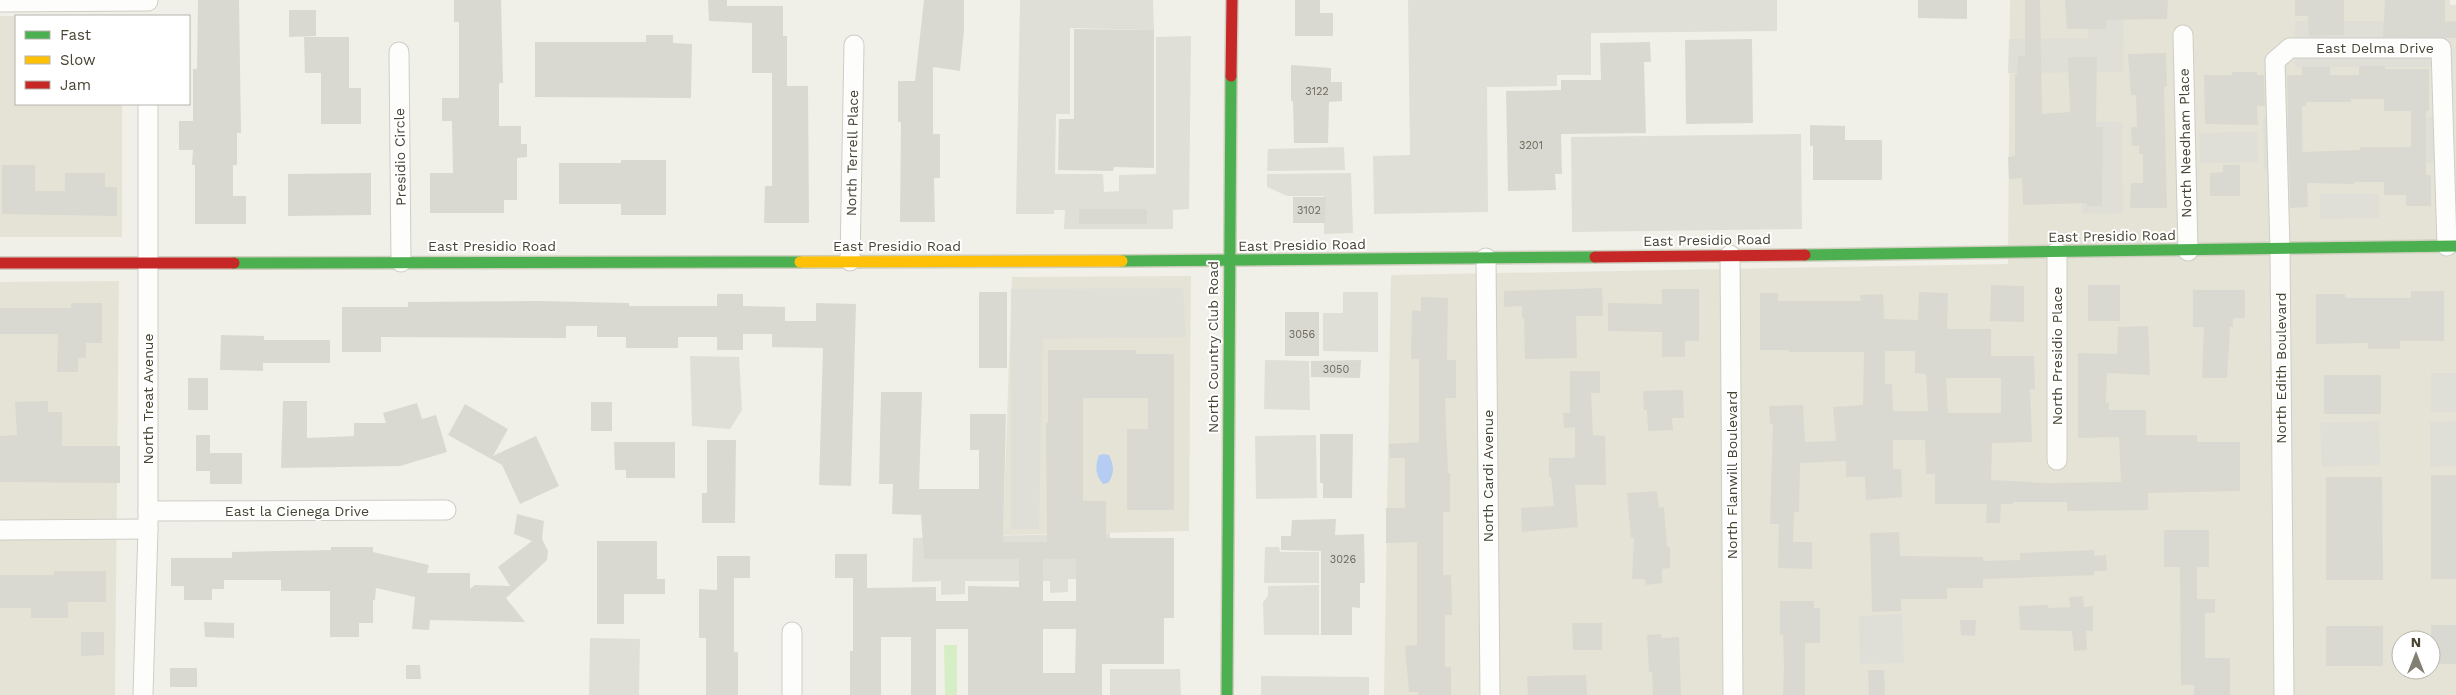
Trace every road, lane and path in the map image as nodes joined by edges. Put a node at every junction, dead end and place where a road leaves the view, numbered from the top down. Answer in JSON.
{"nodes":[{"id":1,"x":1232,"y":0,"type":"edge"},
{"id":2,"x":0,"y":2,"type":"edge"},
{"id":3,"x":148,"y":6,"type":"edge"},
{"id":4,"x":2183,"y":35,"type":"dead end"},
{"id":5,"x":854,"y":45,"type":"dead end"},
{"id":6,"x":2290,"y":48,"type":"joint"},
{"id":7,"x":399,"y":52,"type":"dead end"},
{"id":8,"x":148,"y":105,"type":"edge"},
{"id":9,"x":2451,"y":246,"type":"edge"},
{"id":10,"x":2280,"y":250,"type":"junction"},
{"id":11,"x":2188,"y":251,"type":"junction"},
{"id":12,"x":2057,"y":252,"type":"junction"},
{"id":13,"x":1730,"y":256,"type":"junction"},
{"id":14,"x":1486,"y":258,"type":"junction"},
{"id":15,"x":850,"y":261,"type":"junction"},
{"id":16,"x":1228,"y":261,"type":"junction"},
{"id":17,"x":148,"y":262,"type":"junction"},
{"id":18,"x":401,"y":262,"type":"junction"},
{"id":19,"x":0,"y":263,"type":"edge"},
{"id":20,"x":2057,"y":460,"type":"dead end"},
{"id":21,"x":446,"y":510,"type":"dead end"},
{"id":22,"x":148,"y":520,"type":"junction"},
{"id":23,"x":0,"y":530,"type":"edge"},
{"id":24,"x":792,"y":632,"type":"dead end"},
{"id":25,"x":143,"y":695,"type":"edge"},
{"id":26,"x":792,"y":695,"type":"edge"},
{"id":27,"x":1227,"y":695,"type":"edge"},
{"id":28,"x":1490,"y":695,"type":"edge"},
{"id":29,"x":1733,"y":695,"type":"edge"},
{"id":30,"x":2284,"y":695,"type":"edge"}],
"edges":[{"from":1,"to":16,"type":"street","name":"North Country Club Road"},
{"from":2,"to":3,"type":"street"},
{"from":4,"to":11,"type":"street","name":"North Needham Place"},
{"from":5,"to":15,"type":"street","name":"North Terrell Place"},
{"from":6,"to":9,"type":"street","name":"East Delma Drive"},
{"from":6,"to":10,"type":"street","name":"North Edith Boulevard"},
{"from":7,"to":18,"type":"street","name":"Presidio Circle"},
{"from":8,"to":17,"type":"street","name":"North Treat Avenue"},
{"from":9,"to":10,"type":"street","name":"East Presidio Road"},
{"from":10,"to":11,"type":"street","name":"East Presidio Road"},
{"from":10,"to":30,"type":"street","name":"North Edith Boulevard"},
{"from":11,"to":12,"type":"street","name":"East Presidio Road"},
{"from":12,"to":13,"type":"street","name":"East Presidio Road"},
{"from":12,"to":20,"type":"street","name":"North Presidio Place"},
{"from":13,"to":14,"type":"street","name":"East Presidio Road"},
{"from":13,"to":29,"type":"street","name":"North Flanwill Boulevard"},
{"from":14,"to":16,"type":"street","name":"East Presidio Road"},
{"from":14,"to":28,"type":"street","name":"North Cardi Avenue"},
{"from":15,"to":16,"type":"street","name":"East Presidio Road"},
{"from":15,"to":18,"type":"street","name":"East Presidio Road"},
{"from":16,"to":27,"type":"street","name":"North Country Club Road"},
{"from":17,"to":18,"type":"street","name":"East Presidio Road"},
{"from":17,"to":19,"type":"street","name":"East Presidio Road"},
{"from":17,"to":22,"type":"street","name":"North Treat Avenue"},
{"from":21,"to":22,"type":"street","name":"East la Cienega Drive"},
{"from":22,"to":23,"type":"street","name":"East la Cienega Drive"},
{"from":22,"to":25,"type":"street","name":"North Treat Avenue"},
{"from":24,"to":26,"type":"street"}]}
